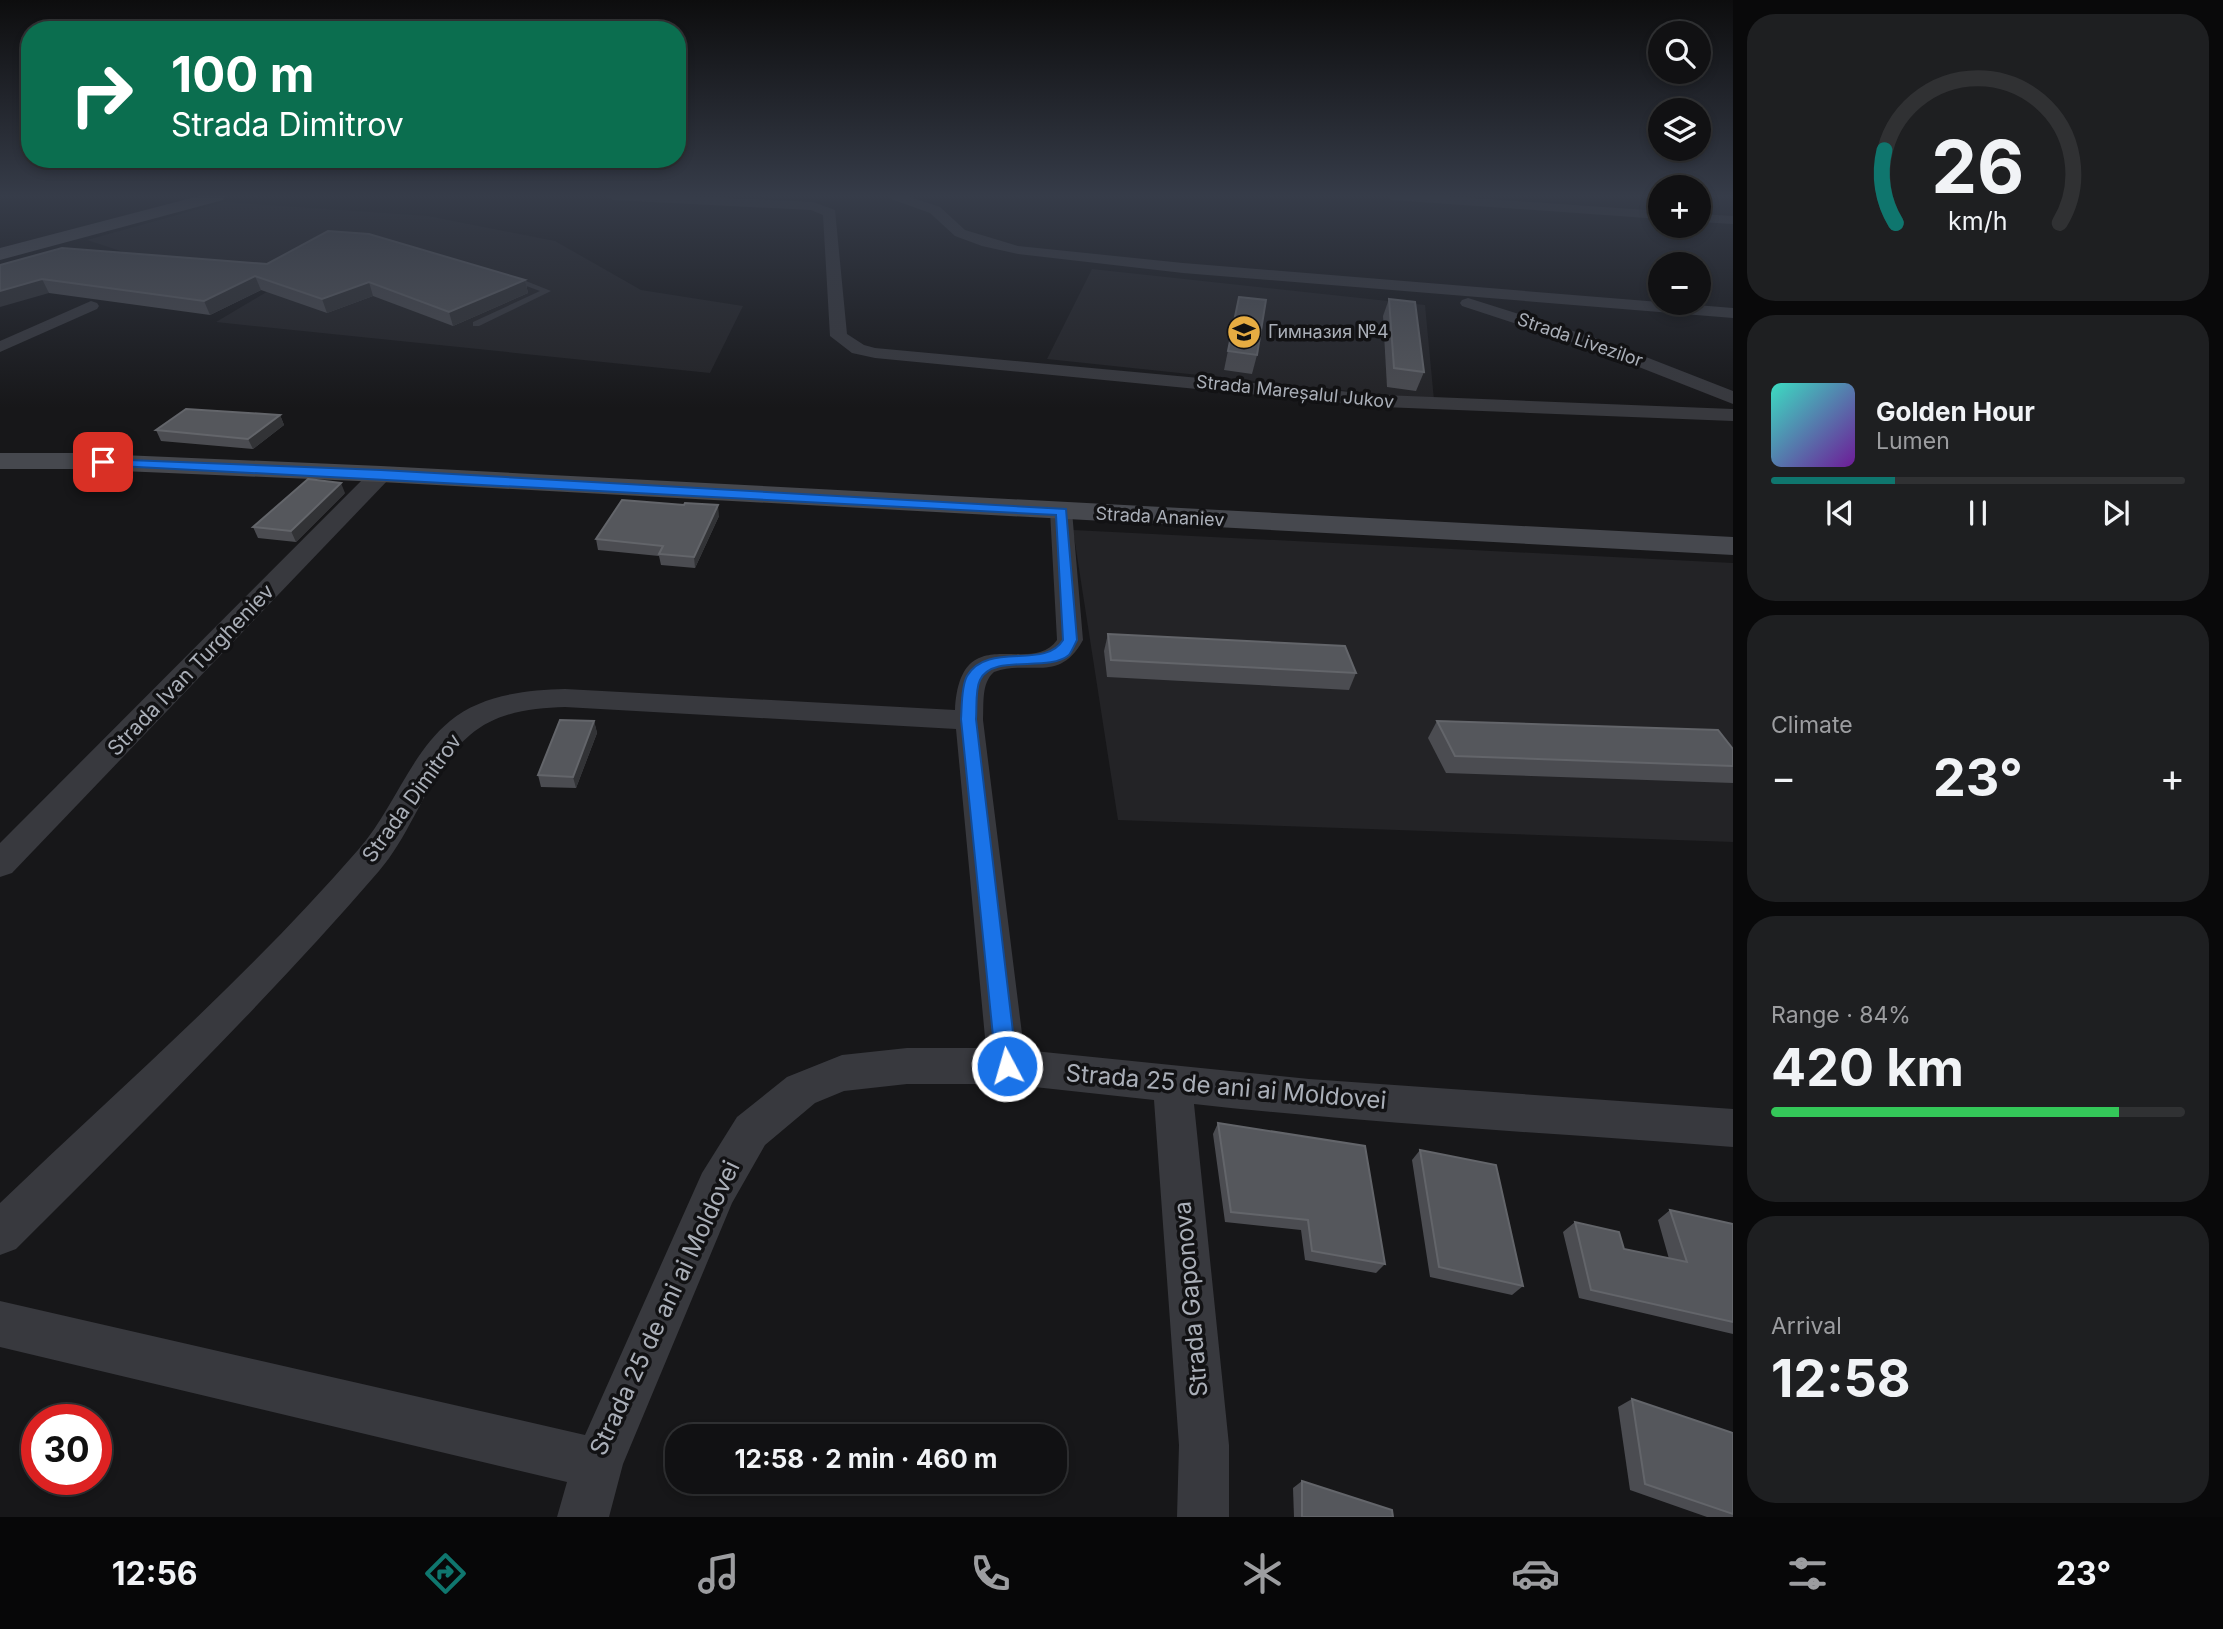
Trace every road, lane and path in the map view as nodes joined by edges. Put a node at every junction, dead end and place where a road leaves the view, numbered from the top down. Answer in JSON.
{"nodes":[{"id":1,"x":834,"y":267,"type":"edge"},
{"id":2,"x":1172,"y":267,"type":"edge"},
{"id":3,"x":521,"y":281,"type":"edge"},
{"id":4,"x":1424,"y":289,"type":"junction"},
{"id":5,"x":92,"y":306,"type":"edge"},
{"id":6,"x":1733,"y":313,"type":"edge"},
{"id":7,"x":476,"y":324,"type":"edge"},
{"id":8,"x":0,"y":347,"type":"edge"},
{"id":9,"x":1733,"y":398,"type":"edge"},
{"id":10,"x":1733,"y":415,"type":"edge"},
{"id":11,"x":0,"y":461,"type":"edge"},
{"id":12,"x":381,"y":474,"type":"junction"},
{"id":13,"x":1061,"y":512,"type":"junction"},
{"id":14,"x":1733,"y":546,"type":"edge"},
{"id":15,"x":969,"y":719,"type":"junction"},
{"id":16,"x":0,"y":864,"type":"edge"},
{"id":17,"x":1007,"y":1066,"type":"junction"},
{"id":18,"x":1172,"y":1082,"type":"junction"},
{"id":19,"x":1733,"y":1128,"type":"edge"},
{"id":20,"x":0,"y":1233,"type":"edge"},
{"id":21,"x":0,"y":1324,"type":"edge"},
{"id":22,"x":598,"y":1464,"type":"junction"},
{"id":23,"x":583,"y":1517,"type":"edge"},
{"id":24,"x":1203,"y":1517,"type":"edge"}],
"edges":[{"from":1,"to":10,"type":"street","name":"Strada Mareșalul Jukov"},
{"from":2,"to":4,"type":"street"},
{"from":3,"to":7,"type":"lane"},
{"from":4,"to":6,"type":"street"},
{"from":4,"to":9,"type":"street","name":"Strada Livezilor"},
{"from":5,"to":8,"type":"street"},
{"from":11,"to":12,"type":"street","name":"Strada Ananiev"},
{"from":12,"to":13,"type":"street","name":"Strada Ananiev"},
{"from":12,"to":16,"type":"street","name":"Strada Ivan Turgheniev"},
{"from":13,"to":14,"type":"street","name":"Strada Ananiev"},
{"from":13,"to":15,"type":"street"},
{"from":15,"to":17,"type":"street"},
{"from":15,"to":20,"type":"street","name":"Strada Dimitrov"},
{"from":17,"to":18,"type":"street","name":"Strada 25 de ani ai Moldovei"},
{"from":17,"to":22,"type":"street","name":"Strada 25 de ani ai Moldovei"},
{"from":18,"to":19,"type":"street","name":"Strada 25 de ani ai Moldovei"},
{"from":18,"to":24,"type":"street","name":"Strada Gaponova"},
{"from":21,"to":22,"type":"street","name":"Strada 25 de ani ai Moldovei"},
{"from":22,"to":23,"type":"street"}]}
